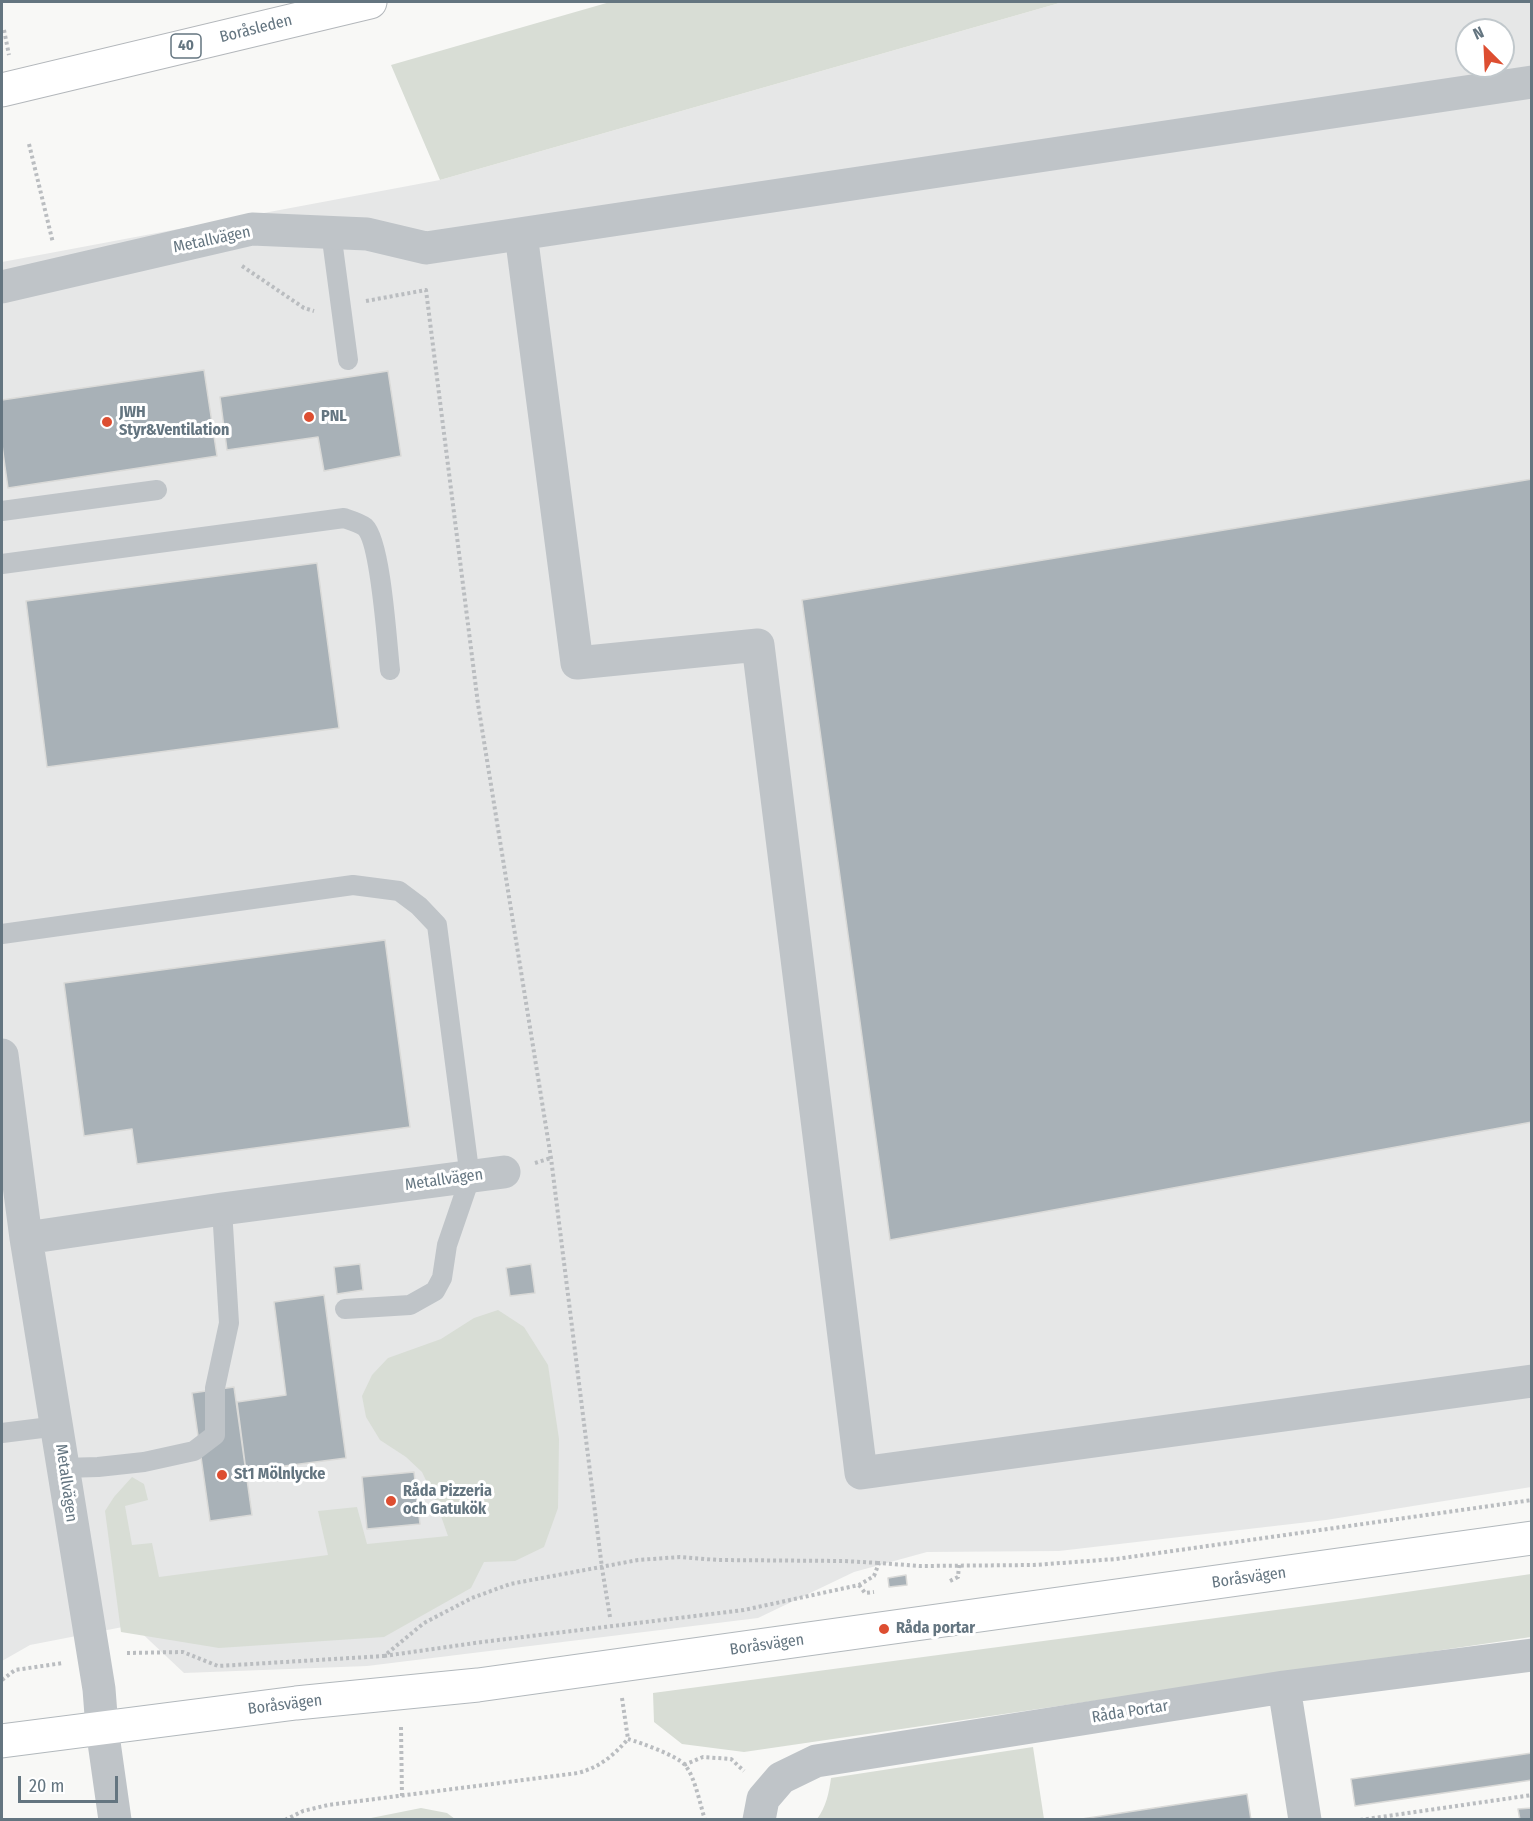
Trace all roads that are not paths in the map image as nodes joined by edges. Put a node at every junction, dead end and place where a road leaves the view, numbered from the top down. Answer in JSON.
{"nodes":[{"id":1,"x":370,"y":2,"type":"edge"},
{"id":2,"x":1532,"y":82,"type":"edge"},
{"id":3,"x":2,"y":90,"type":"edge"},
{"id":4,"x":331,"y":232,"type":"junction"},
{"id":5,"x":521,"y":234,"type":"junction"},
{"id":6,"x":2,"y":286,"type":"edge"},
{"id":7,"x":348,"y":360,"type":"dead end"},
{"id":8,"x":158,"y":490,"type":"dead end"},
{"id":9,"x":2,"y":511,"type":"edge"},
{"id":10,"x":2,"y":564,"type":"edge"},
{"id":11,"x":390,"y":670,"type":"dead end"},
{"id":12,"x":2,"y":934,"type":"edge"},
{"id":13,"x":2,"y":1055,"type":"edge"},
{"id":14,"x":9,"y":1152,"type":"edge"},
{"id":15,"x":504,"y":1172,"type":"dead end"},
{"id":16,"x":470,"y":1178,"type":"junction"},
{"id":17,"x":222,"y":1209,"type":"junction"},
{"id":18,"x":26,"y":1238,"type":"junction"},
{"id":19,"x":345,"y":1309,"type":"dead end"},
{"id":20,"x":1532,"y":1381,"type":"edge"},
{"id":21,"x":58,"y":1426,"type":"junction"},
{"id":22,"x":2,"y":1433,"type":"edge"},
{"id":23,"x":63,"y":1468,"type":"junction"},
{"id":24,"x":1532,"y":1539,"type":"edge"},
{"id":25,"x":1532,"y":1655,"type":"edge"},
{"id":26,"x":1284,"y":1688,"type":"junction"},
{"id":27,"x":102,"y":1728,"type":"junction"},
{"id":28,"x":2,"y":1741,"type":"edge"},
{"id":29,"x":761,"y":1809,"type":"edge"},
{"id":30,"x":115,"y":1820,"type":"edge"},
{"id":31,"x":1305,"y":1820,"type":"edge"}],
"edges":[{"from":1,"to":3,"type":"main road","name":"Boråsleden","number":"40"},
{"from":2,"to":5,"type":"street"},
{"from":4,"to":5,"type":"street","name":"Metallvägen"},
{"from":4,"to":6,"type":"street","name":"Metallvägen"},
{"from":4,"to":7,"type":"lane"},
{"from":5,"to":20,"type":"street"},
{"from":8,"to":9,"type":"lane"},
{"from":10,"to":11,"type":"lane"},
{"from":12,"to":16,"type":"lane"},
{"from":13,"to":14,"type":"street","name":"Metallvägen"},
{"from":14,"to":18,"type":"street","name":"Metallvägen"},
{"from":15,"to":16,"type":"street","name":"Metallvägen"},
{"from":16,"to":17,"type":"street","name":"Metallvägen"},
{"from":16,"to":19,"type":"lane"},
{"from":17,"to":18,"type":"street","name":"Metallvägen"},
{"from":17,"to":23,"type":"lane"},
{"from":18,"to":21,"type":"street","name":"Metallvägen"},
{"from":21,"to":22,"type":"lane"},
{"from":21,"to":23,"type":"street","name":"Metallvägen"},
{"from":23,"to":27,"type":"street","name":"Metallvägen"},
{"from":24,"to":27,"type":"main road","name":"Boråsvägen"},
{"from":25,"to":26,"type":"street","name":"Råda Portar"},
{"from":26,"to":29,"type":"street","name":"Råda Portar"},
{"from":26,"to":31,"type":"street"},
{"from":27,"to":28,"type":"main road","name":"Boråsvägen"},
{"from":27,"to":30,"type":"street"}]}
